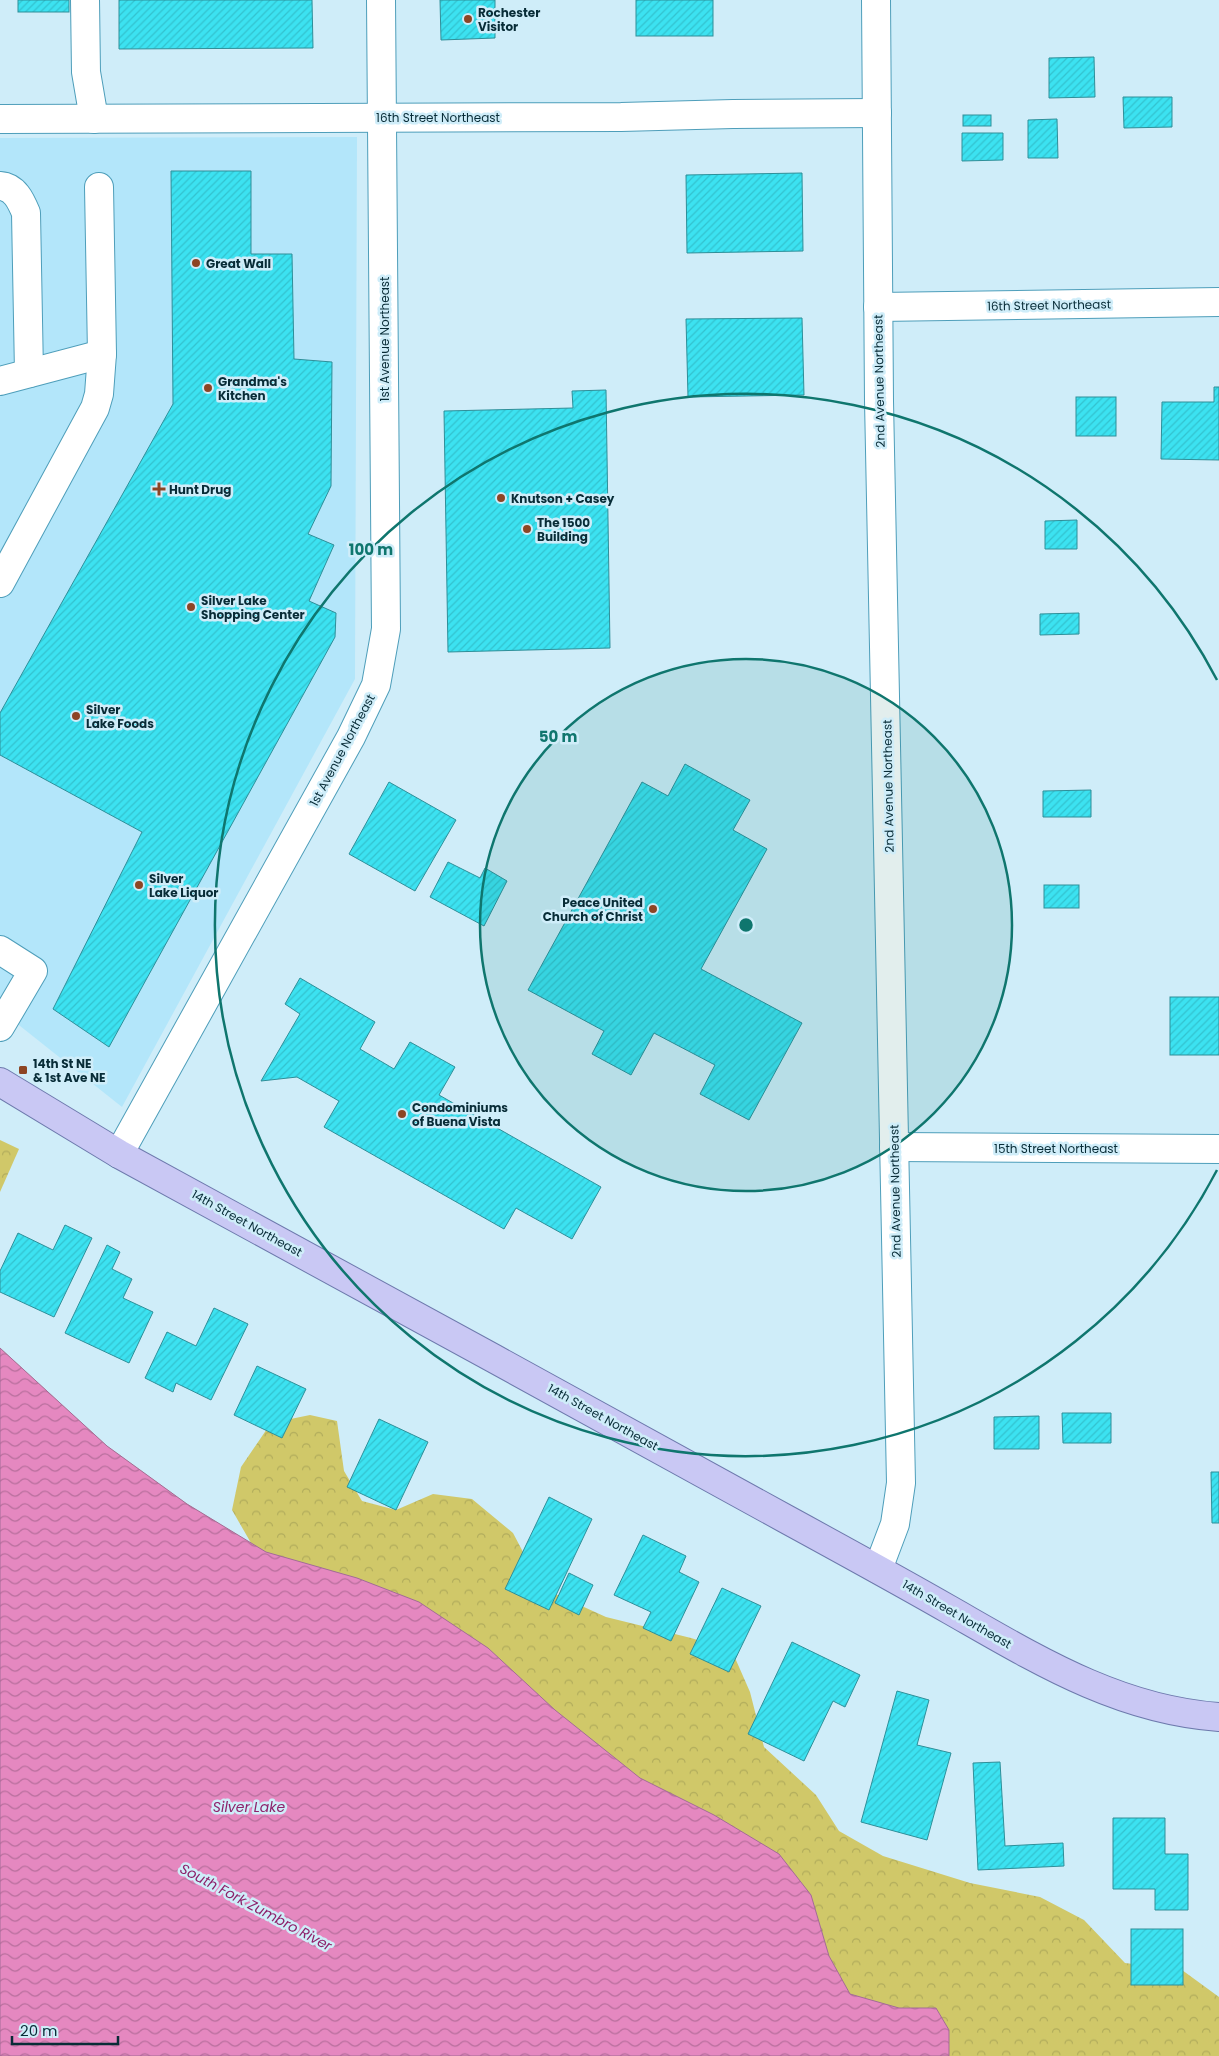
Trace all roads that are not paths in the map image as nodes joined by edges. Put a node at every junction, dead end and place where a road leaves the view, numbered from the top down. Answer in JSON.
{"nodes":[{"id":1,"x":85,"y":0,"type":"edge"},
{"id":2,"x":381,"y":0,"type":"edge"},
{"id":3,"x":876,"y":0,"type":"edge"},
{"id":4,"x":877,"y":113,"type":"junction"},
{"id":5,"x":382,"y":117,"type":"junction"},
{"id":6,"x":0,"y":119,"type":"edge"},
{"id":7,"x":94,"y":119,"type":"junction"},
{"id":8,"x":0,"y":186,"type":"edge"},
{"id":9,"x":99,"y":187,"type":"dead end"},
{"id":10,"x":1219,"y":302,"type":"edge"},
{"id":11,"x":878,"y":308,"type":"junction"},
{"id":12,"x":102,"y":354,"type":"junction"},
{"id":13,"x":29,"y":373,"type":"junction"},
{"id":14,"x":0,"y":381,"type":"edge"},
{"id":15,"x":0,"y":583,"type":"edge"},
{"id":16,"x":0,"y":950,"type":"edge"},
{"id":17,"x":0,"y":1027,"type":"edge"},
{"id":18,"x":0,"y":1082,"type":"edge"},
{"id":19,"x":894,"y":1147,"type":"junction"},
{"id":20,"x":1219,"y":1149,"type":"edge"},
{"id":21,"x":119,"y":1154,"type":"junction"},
{"id":22,"x":878,"y":1569,"type":"junction"},
{"id":23,"x":1219,"y":1717,"type":"edge"}],
"edges":[{"from":1,"to":7,"type":"street"},
{"from":2,"to":5,"type":"street","name":"1st Avenue Northeast"},
{"from":3,"to":4,"type":"street","name":"2nd Avenue Northeast"},
{"from":4,"to":5,"type":"street","name":"16th Street Northeast"},
{"from":4,"to":11,"type":"street","name":"2nd Avenue Northeast"},
{"from":5,"to":7,"type":"street","name":"16th Street Northeast"},
{"from":5,"to":21,"type":"street","name":"1st Avenue Northeast"},
{"from":6,"to":7,"type":"street","name":"16th Street Northeast"},
{"from":8,"to":13,"type":"street"},
{"from":9,"to":12,"type":"street"},
{"from":10,"to":11,"type":"street","name":"16th Street Northeast"},
{"from":11,"to":19,"type":"street","name":"2nd Avenue Northeast"},
{"from":12,"to":13,"type":"street"},
{"from":12,"to":15,"type":"street"},
{"from":13,"to":14,"type":"street"},
{"from":16,"to":17,"type":"street"},
{"from":18,"to":21,"type":"main road","name":"14th Street Northeast"},
{"from":19,"to":20,"type":"street","name":"15th Street Northeast"},
{"from":19,"to":22,"type":"street","name":"2nd Avenue Northeast"},
{"from":21,"to":22,"type":"main road","name":"14th Street Northeast"},
{"from":22,"to":23,"type":"main road","name":"14th Street Northeast"}]}
